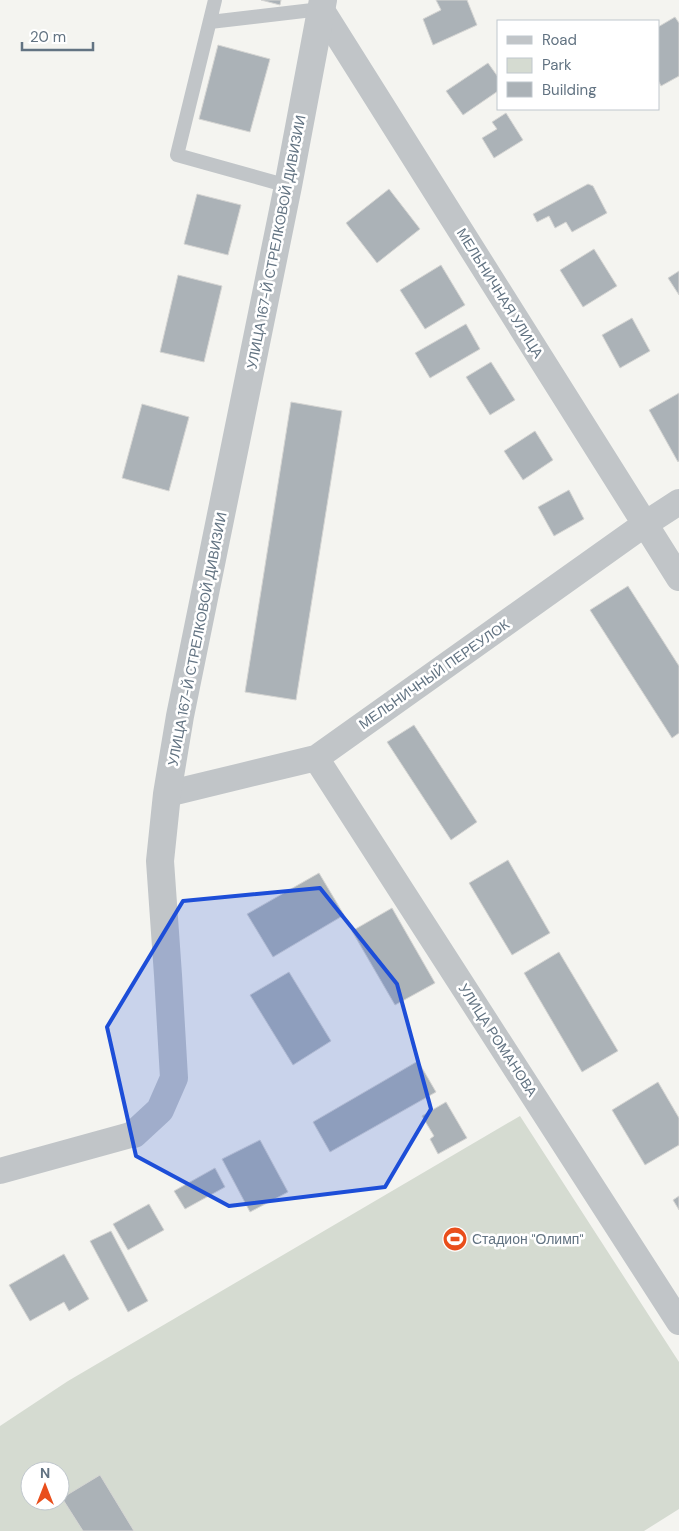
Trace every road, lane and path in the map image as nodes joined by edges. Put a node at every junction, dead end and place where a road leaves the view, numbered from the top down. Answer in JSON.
{"nodes":[{"id":1,"x":215,"y":0,"type":"edge"},
{"id":2,"x":322,"y":4,"type":"edge"},
{"id":3,"x":210,"y":22,"type":"junction"},
{"id":4,"x":288,"y":186,"type":"junction"},
{"id":5,"x":679,"y":502,"type":"edge"},
{"id":6,"x":645,"y":524,"type":"junction"},
{"id":7,"x":679,"y":578,"type":"edge"},
{"id":8,"x":316,"y":758,"type":"junction"},
{"id":9,"x":167,"y":794,"type":"junction"},
{"id":10,"x":134,"y":1134,"type":"joint"},
{"id":11,"x":0,"y":1171,"type":"edge"},
{"id":12,"x":679,"y":1322,"type":"edge"}],
"edges":[{"from":1,"to":3,"type":"lane"},
{"from":2,"to":3,"type":"lane"},
{"from":2,"to":4,"type":"street","name":"УЛИЦА 167-Й СТРЕЛКОВОЙ ДИВИЗИИ"},
{"from":2,"to":6,"type":"street","name":"МЕЛЬНИЧНАЯ УЛИЦА"},
{"from":3,"to":4,"type":"lane"},
{"from":4,"to":9,"type":"street","name":"УЛИЦА 167-Й СТРЕЛКОВОЙ ДИВИЗИИ"},
{"from":5,"to":6,"type":"street","name":"МЕЛЬНИЧНЫЙ ПЕРЕУЛОК"},
{"from":6,"to":7,"type":"street","name":"МЕЛЬНИЧНАЯ УЛИЦА"},
{"from":6,"to":8,"type":"street","name":"МЕЛЬНИЧНЫЙ ПЕРЕУЛОК"},
{"from":8,"to":9,"type":"street","name":"МЕЛЬНИЧНЫЙ ПЕРЕУЛОК"},
{"from":8,"to":12,"type":"street","name":"УЛИЦА РОМАНОВА"},
{"from":9,"to":10,"type":"street","name":"УЛИЦА 167-Й СТРЕЛКОВОЙ ДИВИЗИИ"},
{"from":10,"to":11,"type":"street","name":"УЛИЦА 167-Й СТРЕЛКОВОЙ ДИВИЗИИ"}]}
